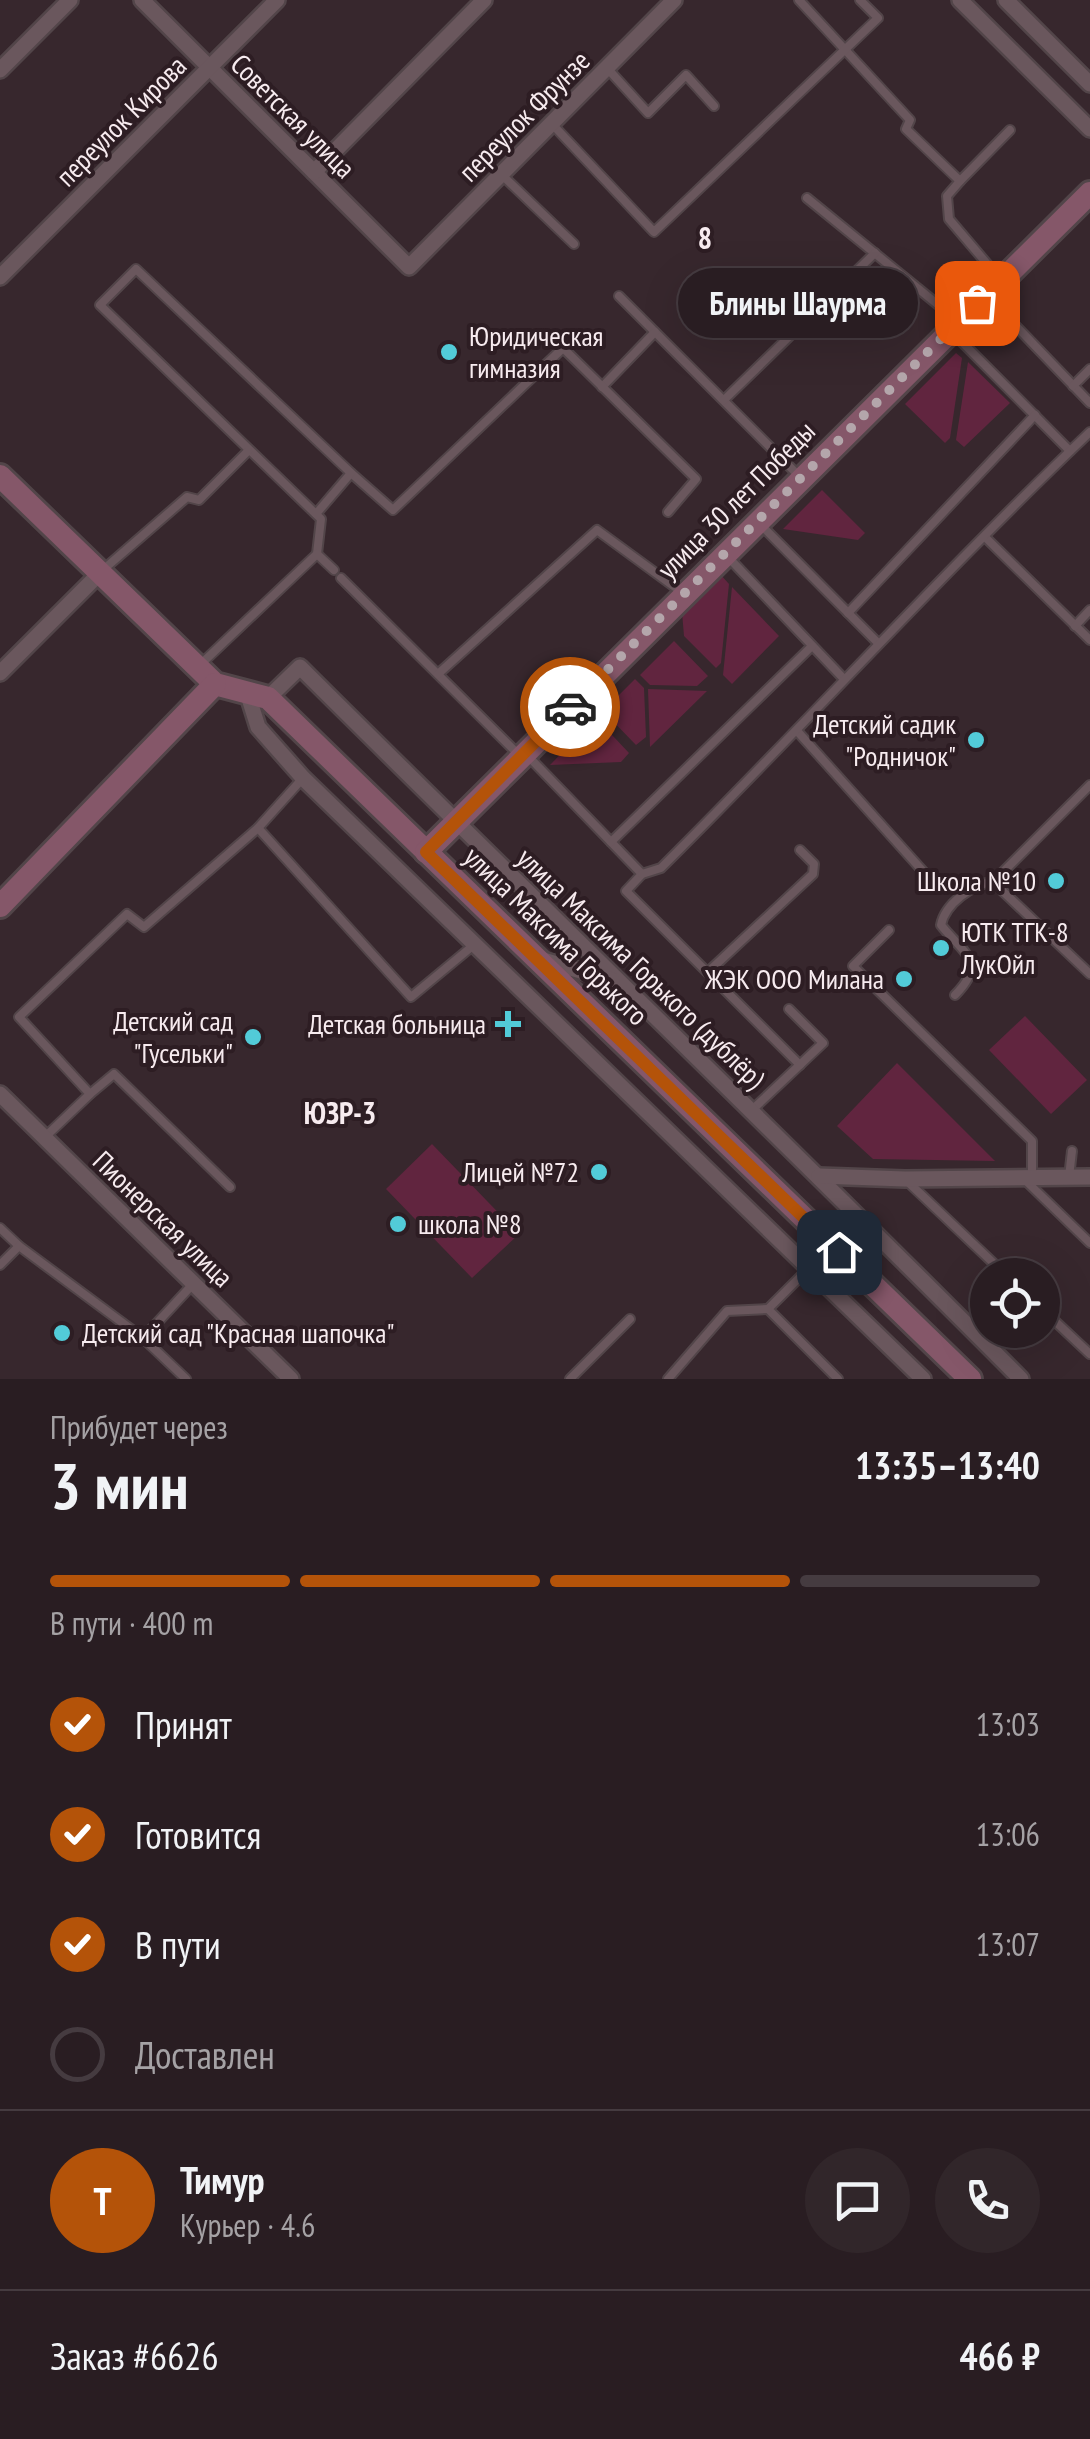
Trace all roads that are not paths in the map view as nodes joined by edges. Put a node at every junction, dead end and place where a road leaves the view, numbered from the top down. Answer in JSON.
{"nodes":[{"id":1,"x":70,"y":0,"type":"edge"},
{"id":2,"x":142,"y":0,"type":"edge"},
{"id":3,"x":277,"y":0,"type":"edge"},
{"id":4,"x":484,"y":0,"type":"edge"},
{"id":5,"x":674,"y":0,"type":"edge"},
{"id":6,"x":799,"y":0,"type":"edge"},
{"id":7,"x":860,"y":0,"type":"edge"},
{"id":8,"x":960,"y":0,"type":"edge"},
{"id":9,"x":1006,"y":0,"type":"edge"},
{"id":10,"x":844,"y":49,"type":"junction"},
{"id":11,"x":210,"y":68,"type":"junction"},
{"id":12,"x":607,"y":68,"type":"junction"},
{"id":13,"x":0,"y":70,"type":"edge"},
{"id":14,"x":1090,"y":84,"type":"edge"},
{"id":15,"x":714,"y":106,"type":"dead end"},
{"id":16,"x":552,"y":124,"type":"junction"},
{"id":17,"x":1090,"y":129,"type":"edge"},
{"id":18,"x":1010,"y":130,"type":"dead end"},
{"id":19,"x":318,"y":168,"type":"junction"},
{"id":20,"x":502,"y":174,"type":"junction"},
{"id":21,"x":960,"y":181,"type":"junction"},
{"id":22,"x":1090,"y":193,"type":"edge"},
{"id":23,"x":807,"y":198,"type":"dead end"},
{"id":24,"x":574,"y":244,"type":"dead end"},
{"id":25,"x":874,"y":253,"type":"junction"},
{"id":26,"x":409,"y":267,"type":"joint"},
{"id":27,"x":0,"y":277,"type":"edge"},
{"id":28,"x":993,"y":287,"type":"junction"},
{"id":29,"x":618,"y":296,"type":"dead end"},
{"id":30,"x":954,"y":326,"type":"junction"},
{"id":31,"x":656,"y":332,"type":"junction"},
{"id":32,"x":1090,"y":370,"type":"edge"},
{"id":33,"x":1074,"y":386,"type":"junction"},
{"id":34,"x":602,"y":387,"type":"junction"},
{"id":35,"x":724,"y":400,"type":"junction"},
{"id":36,"x":1090,"y":403,"type":"edge"},
{"id":37,"x":1034,"y":416,"type":"junction"},
{"id":38,"x":1090,"y":432,"type":"edge"},
{"id":39,"x":248,"y":451,"type":"junction"},
{"id":40,"x":1070,"y":451,"type":"junction"},
{"id":41,"x":350,"y":473,"type":"junction"},
{"id":42,"x":801,"y":478,"type":"junction"},
{"id":43,"x":1,"y":480,"type":"edge"},
{"id":44,"x":668,"y":512,"type":"dead end"},
{"id":45,"x":316,"y":514,"type":"junction"},
{"id":46,"x":757,"y":521,"type":"junction"},
{"id":47,"x":984,"y":536,"type":"junction"},
{"id":48,"x":725,"y":553,"type":"junction"},
{"id":49,"x":317,"y":554,"type":"junction"},
{"id":50,"x":101,"y":572,"type":"junction"},
{"id":51,"x":684,"y":594,"type":"junction"},
{"id":52,"x":1090,"y":610,"type":"edge"},
{"id":53,"x":848,"y":613,"type":"junction"},
{"id":54,"x":1075,"y":626,"type":"junction"},
{"id":55,"x":1090,"y":640,"type":"edge"},
{"id":56,"x":878,"y":643,"type":"junction"},
{"id":57,"x":812,"y":646,"type":"junction"},
{"id":58,"x":197,"y":668,"type":"junction"},
{"id":59,"x":0,"y":673,"type":"edge"},
{"id":60,"x":438,"y":674,"type":"junction"},
{"id":61,"x":843,"y":678,"type":"junction"},
{"id":62,"x":215,"y":684,"type":"junction"},
{"id":63,"x":257,"y":695,"type":"junction"},
{"id":64,"x":798,"y":732,"type":"junction"},
{"id":65,"x":522,"y":754,"type":"junction"},
{"id":66,"x":303,"y":778,"type":"junction"},
{"id":67,"x":1090,"y":785,"type":"edge"},
{"id":68,"x":456,"y":822,"type":"junction"},
{"id":69,"x":258,"y":828,"type":"junction"},
{"id":70,"x":610,"y":842,"type":"junction"},
{"id":71,"x":800,"y":850,"type":"dead end"},
{"id":72,"x":426,"y":852,"type":"junction"},
{"id":73,"x":642,"y":874,"type":"junction"},
{"id":74,"x":993,"y":882,"type":"junction"},
{"id":75,"x":938,"y":888,"type":"dead end"},
{"id":76,"x":0,"y":906,"type":"edge"},
{"id":77,"x":889,"y":930,"type":"dead end"},
{"id":78,"x":475,"y":944,"type":"junction"},
{"id":79,"x":535,"y":957,"type":"junction"},
{"id":80,"x":708,"y":972,"type":"junction"},
{"id":81,"x":1090,"y":974,"type":"edge"},
{"id":82,"x":616,"y":982,"type":"junction"},
{"id":83,"x":955,"y":995,"type":"dead end"},
{"id":84,"x":789,"y":1010,"type":"dead end"},
{"id":85,"x":800,"y":1065,"type":"junction"},
{"id":86,"x":0,"y":1094,"type":"edge"},
{"id":87,"x":90,"y":1094,"type":"junction"},
{"id":88,"x":752,"y":1110,"type":"junction"},
{"id":89,"x":44,"y":1138,"type":"junction"},
{"id":90,"x":1072,"y":1151,"type":"dead end"},
{"id":91,"x":819,"y":1176,"type":"junction"},
{"id":92,"x":1027,"y":1177,"type":"junction"},
{"id":93,"x":1069,"y":1177,"type":"junction"},
{"id":94,"x":1090,"y":1177,"type":"edge"},
{"id":95,"x":905,"y":1179,"type":"junction"},
{"id":96,"x":230,"y":1187,"type":"dead end"},
{"id":97,"x":0,"y":1228,"type":"edge"},
{"id":98,"x":1090,"y":1243,"type":"edge"},
{"id":99,"x":19,"y":1246,"type":"junction"},
{"id":100,"x":988,"y":1258,"type":"edge"},
{"id":101,"x":0,"y":1264,"type":"edge"},
{"id":102,"x":809,"y":1268,"type":"junction"},
{"id":103,"x":193,"y":1284,"type":"junction"},
{"id":104,"x":768,"y":1309,"type":"junction"},
{"id":105,"x":630,"y":1319,"type":"dead end"},
{"id":106,"x":1060,"y":1326,"type":"edge"},
{"id":107,"x":144,"y":1338,"type":"junction"},
{"id":108,"x":1090,"y":1354,"type":"edge"},
{"id":109,"x":186,"y":1379,"type":"edge"},
{"id":110,"x":291,"y":1379,"type":"edge"},
{"id":111,"x":570,"y":1379,"type":"edge"},
{"id":112,"x":668,"y":1379,"type":"edge"},
{"id":113,"x":838,"y":1379,"type":"edge"},
{"id":114,"x":923,"y":1379,"type":"edge"},
{"id":115,"x":970,"y":1379,"type":"edge"},
{"id":116,"x":1021,"y":1379,"type":"edge"}],
"edges":[{"from":1,"to":13,"type":"street"},
{"from":2,"to":11,"type":"street","name":"Советская улица"},
{"from":3,"to":11,"type":"street","name":"переулок Кирова"},
{"from":4,"to":19,"type":"street"},
{"from":5,"to":12,"type":"street","name":"переулок Фрунзе"},
{"from":6,"to":10,"type":"lane"},
{"from":7,"to":10,"type":"lane"},
{"from":8,"to":17,"type":"street"},
{"from":9,"to":14,"type":"street"},
{"from":10,"to":16,"type":"lane"},
{"from":10,"to":21,"type":"lane"},
{"from":11,"to":19,"type":"street","name":"Советская улица"},
{"from":11,"to":27,"type":"street","name":"переулок Кирова"},
{"from":12,"to":15,"type":"lane"},
{"from":12,"to":16,"type":"street","name":"переулок Фрунзе"},
{"from":16,"to":20,"type":"street","name":"переулок Фрунзе"},
{"from":18,"to":21,"type":"lane"},
{"from":19,"to":26,"type":"street","name":"Советская улица"},
{"from":20,"to":24,"type":"lane"},
{"from":20,"to":26,"type":"street","name":"переулок Фрунзе"},
{"from":21,"to":28,"type":"lane"},
{"from":22,"to":28,"type":"street","name":"улица 30 лет Победы"},
{"from":23,"to":25,"type":"lane"},
{"from":25,"to":30,"type":"lane"},
{"from":25,"to":35,"type":"lane"},
{"from":28,"to":30,"type":"street","name":"улица 30 лет Победы"},
{"from":28,"to":33,"type":"lane"},
{"from":29,"to":31,"type":"lane"},
{"from":30,"to":37,"type":"lane"},
{"from":30,"to":42,"type":"street","name":"улица 30 лет Победы"},
{"from":31,"to":34,"type":"lane"},
{"from":31,"to":35,"type":"lane"},
{"from":32,"to":33,"type":"lane"},
{"from":33,"to":36,"type":"lane"},
{"from":34,"to":41,"type":"lane"},
{"from":34,"to":44,"type":"lane"},
{"from":35,"to":42,"type":"lane"},
{"from":37,"to":40,"type":"lane"},
{"from":37,"to":53,"type":"lane"},
{"from":38,"to":40,"type":"lane"},
{"from":39,"to":41,"type":"lane"},
{"from":39,"to":45,"type":"lane"},
{"from":39,"to":50,"type":"lane"},
{"from":40,"to":47,"type":"lane"},
{"from":41,"to":45,"type":"lane"},
{"from":42,"to":46,"type":"street","name":"улица 30 лет Победы"},
{"from":43,"to":50,"type":"street","name":"улица Максима Горького"},
{"from":45,"to":49,"type":"lane"},
{"from":46,"to":48,"type":"street","name":"улица 30 лет Победы"},
{"from":46,"to":53,"type":"lane"},
{"from":47,"to":54,"type":"lane"},
{"from":47,"to":56,"type":"lane"},
{"from":48,"to":51,"type":"street","name":"улица 30 лет Победы"},
{"from":48,"to":57,"type":"lane"},
{"from":49,"to":58,"type":"lane"},
{"from":49,"to":60,"type":"lane"},
{"from":50,"to":58,"type":"street","name":"улица Максима Горького"},
{"from":50,"to":59,"type":"street"},
{"from":51,"to":60,"type":"lane"},
{"from":51,"to":65,"type":"street","name":"улица 30 лет Победы"},
{"from":52,"to":54,"type":"lane"},
{"from":53,"to":56,"type":"lane"},
{"from":54,"to":55,"type":"lane"},
{"from":56,"to":61,"type":"lane"},
{"from":57,"to":61,"type":"lane"},
{"from":57,"to":70,"type":"lane"},
{"from":58,"to":62,"type":"street","name":"улица Максима Горького"},
{"from":60,"to":65,"type":"lane"},
{"from":61,"to":64,"type":"lane"},
{"from":62,"to":63,"type":"street","name":"улица Максима Горького"},
{"from":62,"to":76,"type":"street"},
{"from":63,"to":66,"type":"street"},
{"from":63,"to":68,"type":"street","name":"улица Максима Горького (дублёр)"},
{"from":63,"to":72,"type":"street","name":"улица Максима Горького"},
{"from":64,"to":73,"type":"lane"},
{"from":64,"to":75,"type":"lane"},
{"from":65,"to":68,"type":"street","name":"улица 30 лет Победы"},
{"from":65,"to":70,"type":"lane"},
{"from":66,"to":69,"type":"lane"},
{"from":66,"to":78,"type":"street"},
{"from":67,"to":74,"type":"lane"},
{"from":68,"to":72,"type":"street","name":"улица 30 лет Победы"},
{"from":68,"to":82,"type":"street","name":"улица Максима Горького (дублёр)"},
{"from":69,"to":78,"type":"lane"},
{"from":69,"to":87,"type":"lane"},
{"from":70,"to":73,"type":"lane"},
{"from":71,"to":80,"type":"lane"},
{"from":72,"to":79,"type":"street","name":"улица Максима Горького"},
{"from":73,"to":80,"type":"lane"},
{"from":74,"to":81,"type":"lane"},
{"from":74,"to":83,"type":"lane"},
{"from":77,"to":92,"type":"lane"},
{"from":78,"to":102,"type":"street"},
{"from":79,"to":82,"type":"street"},
{"from":79,"to":115,"type":"street","name":"улица Максима Горького"},
{"from":80,"to":85,"type":"lane"},
{"from":82,"to":88,"type":"street","name":"улица Максима Горького (дублёр)"},
{"from":84,"to":85,"type":"lane"},
{"from":85,"to":88,"type":"lane"},
{"from":86,"to":89,"type":"street","name":"Пионерская улица"},
{"from":87,"to":89,"type":"lane"},
{"from":87,"to":96,"type":"lane"},
{"from":88,"to":91,"type":"street","name":"улица Максима Горького (дублёр)"},
{"from":89,"to":103,"type":"street","name":"Пионерская улица"},
{"from":90,"to":93,"type":"lane"},
{"from":91,"to":95,"type":"street"},
{"from":91,"to":116,"type":"street","name":"улица Максима Горького (дублёр)"},
{"from":92,"to":93,"type":"street"},
{"from":92,"to":95,"type":"street"},
{"from":92,"to":98,"type":"lane"},
{"from":93,"to":94,"type":"street"},
{"from":95,"to":100,"type":"lane"},
{"from":97,"to":99,"type":"lane"},
{"from":99,"to":101,"type":"lane"},
{"from":99,"to":107,"type":"lane"},
{"from":102,"to":104,"type":"lane"},
{"from":102,"to":114,"type":"street"},
{"from":103,"to":107,"type":"lane"},
{"from":103,"to":110,"type":"street","name":"Пионерская улица"},
{"from":104,"to":112,"type":"lane"},
{"from":104,"to":113,"type":"lane"},
{"from":105,"to":111,"type":"lane"},
{"from":106,"to":108,"type":"lane"},
{"from":107,"to":109,"type":"lane"}]}
